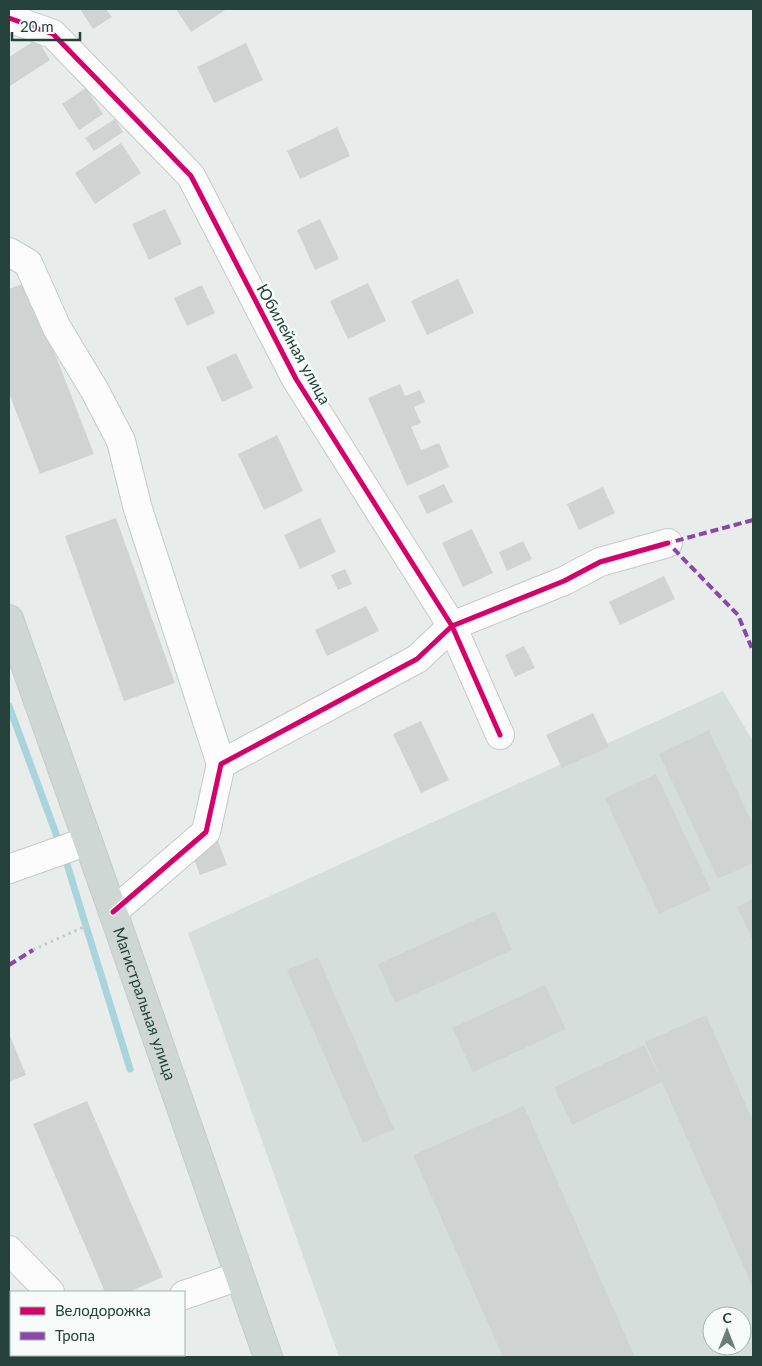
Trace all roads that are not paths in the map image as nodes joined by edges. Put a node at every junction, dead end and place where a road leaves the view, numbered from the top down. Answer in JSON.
{"nodes":[{"id":1,"x":9,"y":18,"type":"edge"},
{"id":2,"x":9,"y":252,"type":"edge"},
{"id":3,"x":668,"y":543,"type":"dead end"},
{"id":4,"x":9,"y":618,"type":"edge"},
{"id":5,"x":452,"y":626,"type":"junction"},
{"id":6,"x":500,"y":735,"type":"dead end"},
{"id":7,"x":221,"y":764,"type":"junction"},
{"id":8,"x":88,"y":841,"type":"junction"},
{"id":9,"x":9,"y":869,"type":"edge"},
{"id":10,"x":103,"y":917,"type":"junction"},
{"id":11,"x":9,"y":1250,"type":"edge"},
{"id":12,"x":239,"y":1276,"type":"junction"},
{"id":13,"x":49,"y":1291,"type":"edge"},
{"id":14,"x":185,"y":1295,"type":"edge"},
{"id":15,"x":268,"y":1357,"type":"edge"}],
"edges":[{"from":1,"to":5,"type":"street","name":"Юбилейная улица"},
{"from":2,"to":7,"type":"street"},
{"from":3,"to":5,"type":"street"},
{"from":4,"to":8,"type":"main road","name":"Магистральная улица"},
{"from":5,"to":6,"type":"street","name":"Юбилейная улица"},
{"from":5,"to":7,"type":"street"},
{"from":7,"to":10,"type":"street"},
{"from":8,"to":9,"type":"street"},
{"from":8,"to":10,"type":"main road","name":"Магистральная улица"},
{"from":10,"to":12,"type":"main road","name":"Магистральная улица"},
{"from":11,"to":13,"type":"street"},
{"from":12,"to":14,"type":"street"},
{"from":12,"to":15,"type":"main road","name":"Магистральная улица"}]}
